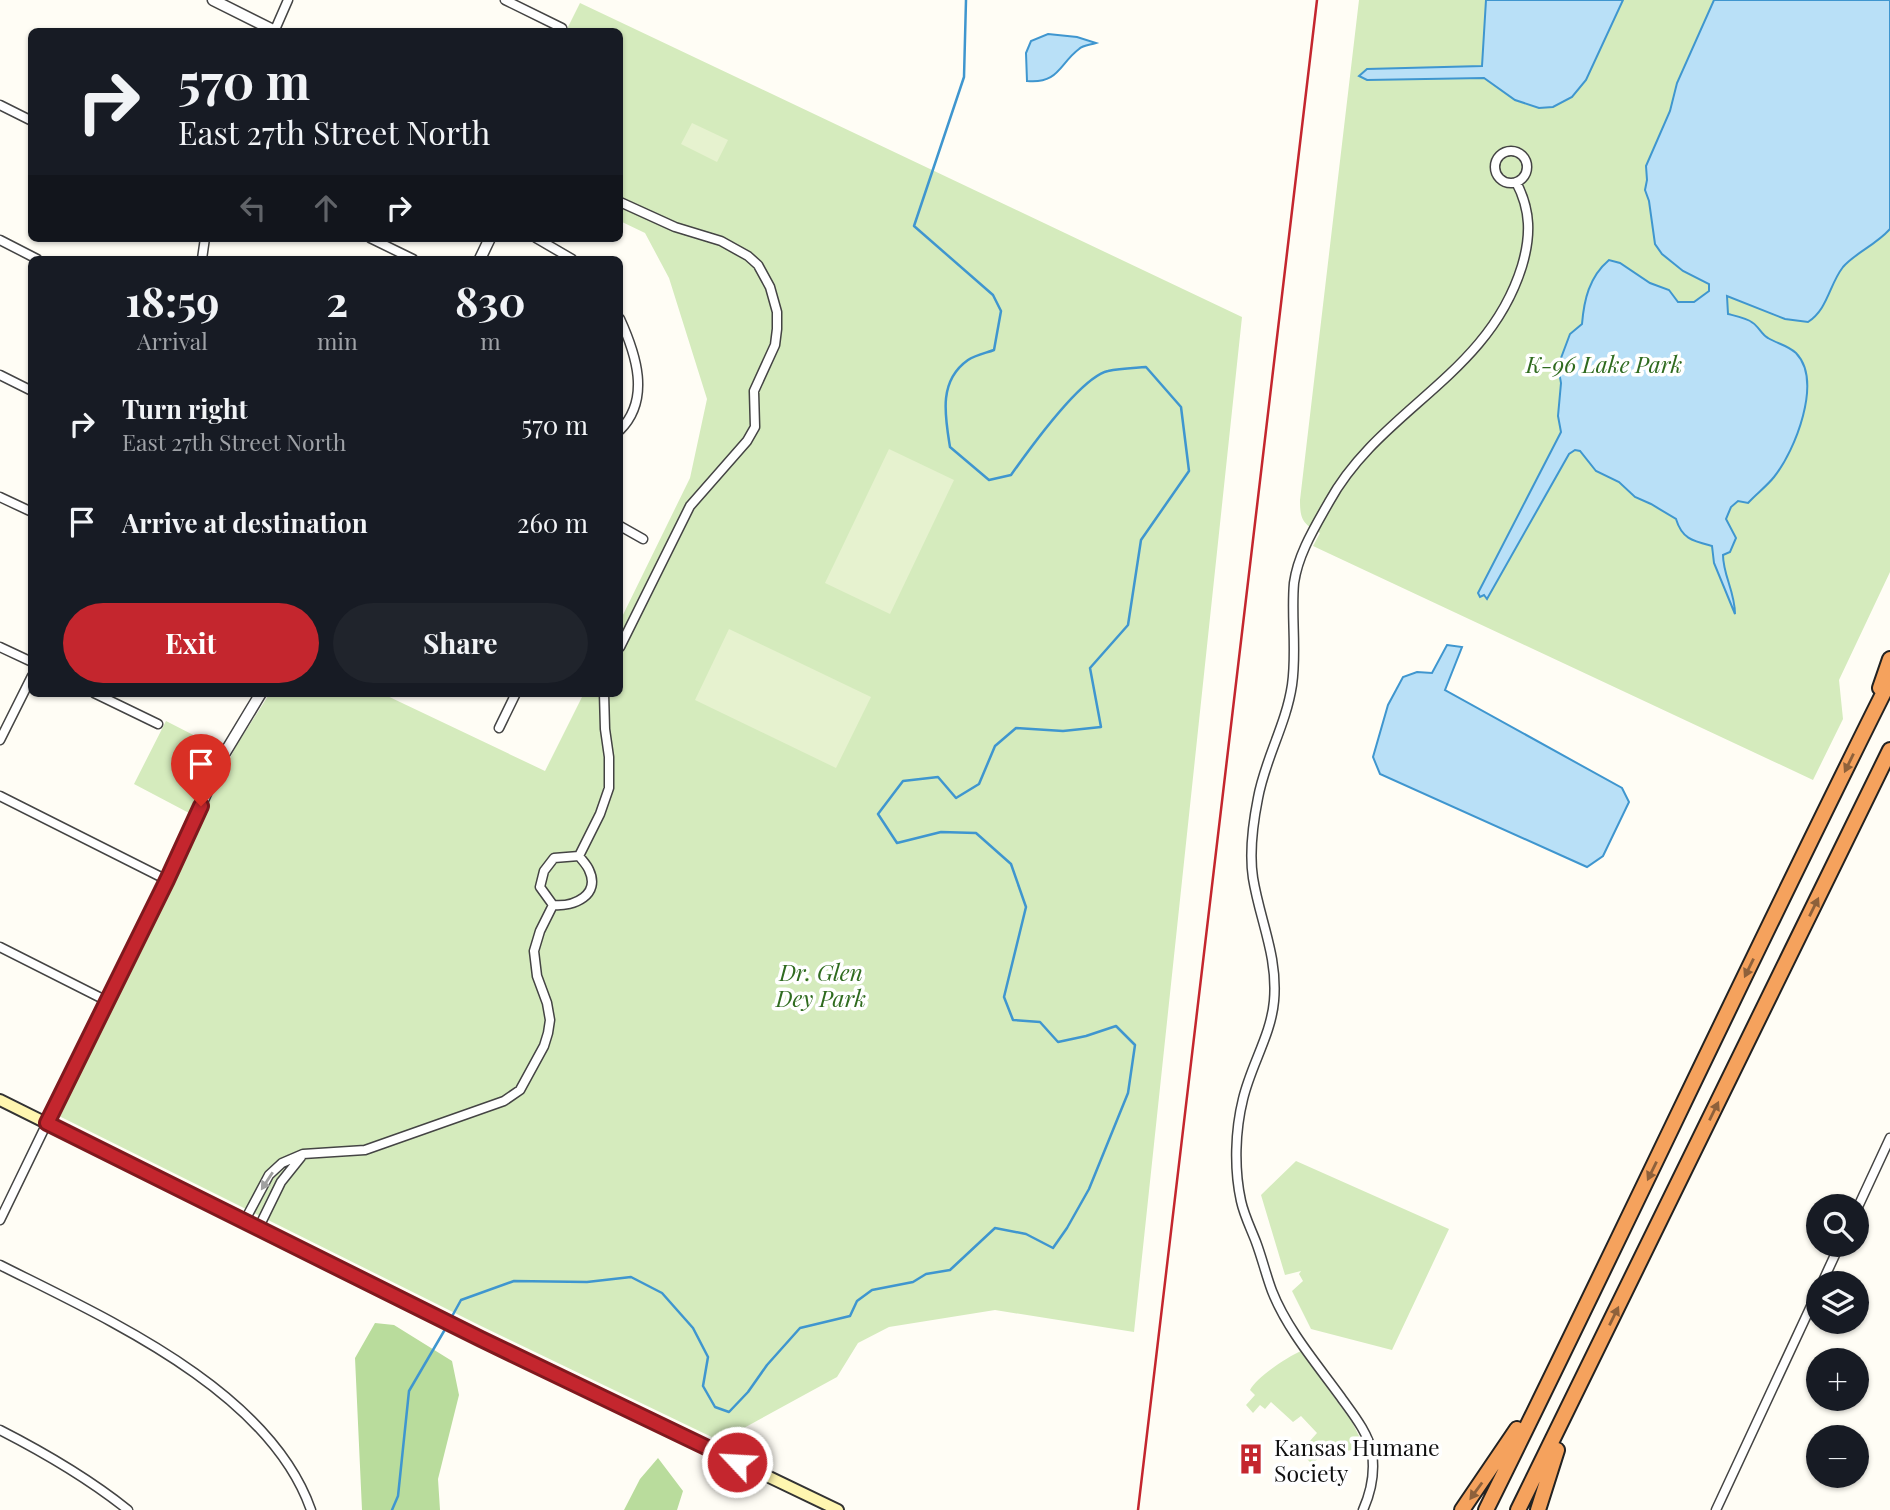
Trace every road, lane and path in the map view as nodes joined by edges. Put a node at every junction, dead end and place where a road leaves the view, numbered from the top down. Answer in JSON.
{"nodes":[{"id":1,"x":213,"y":0,"type":"edge"},
{"id":2,"x":288,"y":0,"type":"edge"},
{"id":3,"x":505,"y":0,"type":"edge"},
{"id":4,"x":269,"y":28,"type":"edge"},
{"id":5,"x":276,"y":28,"type":"edge"},
{"id":6,"x":562,"y":28,"type":"dead end"},
{"id":7,"x":0,"y":105,"type":"edge"},
{"id":8,"x":28,"y":119,"type":"edge"},
{"id":9,"x":1516,"y":181,"type":"dead end"},
{"id":10,"x":623,"y":203,"type":"edge"},
{"id":11,"x":0,"y":240,"type":"edge"},
{"id":12,"x":378,"y":242,"type":"edge"},
{"id":13,"x":543,"y":242,"type":"edge"},
{"id":14,"x":31,"y":256,"type":"edge"},
{"id":15,"x":407,"y":256,"type":"edge"},
{"id":16,"x":567,"y":256,"type":"edge"},
{"id":17,"x":623,"y":327,"type":"edge"},
{"id":18,"x":0,"y":375,"type":"edge"},
{"id":19,"x":28,"y":389,"type":"edge"},
{"id":20,"x":623,"y":425,"type":"edge"},
{"id":21,"x":0,"y":497,"type":"edge"},
{"id":22,"x":28,"y":510,"type":"edge"},
{"id":23,"x":623,"y":528,"type":"edge"},
{"id":24,"x":643,"y":540,"type":"dead end"},
{"id":25,"x":623,"y":641,"type":"edge"},
{"id":26,"x":0,"y":647,"type":"edge"},
{"id":27,"x":1890,"y":659,"type":"edge"},
{"id":28,"x":28,"y":661,"type":"edge"},
{"id":29,"x":1890,"y":680,"type":"edge"},
{"id":30,"x":28,"y":684,"type":"edge"},
{"id":31,"x":102,"y":697,"type":"edge"},
{"id":32,"x":259,"y":697,"type":"edge"},
{"id":33,"x":514,"y":697,"type":"edge"},
{"id":34,"x":604,"y":697,"type":"edge"},
{"id":35,"x":158,"y":724,"type":"dead end"},
{"id":36,"x":499,"y":728,"type":"dead end"},
{"id":37,"x":0,"y":740,"type":"edge"},
{"id":38,"x":1860,"y":741,"type":"junction"},
{"id":39,"x":1890,"y":750,"type":"edge"},
{"id":40,"x":0,"y":796,"type":"edge"},
{"id":41,"x":579,"y":856,"type":"junction"},
{"id":42,"x":167,"y":880,"type":"junction"},
{"id":43,"x":553,"y":905,"type":"junction"},
{"id":44,"x":0,"y":947,"type":"edge"},
{"id":45,"x":107,"y":1002,"type":"junction"},
{"id":46,"x":0,"y":1100,"type":"edge"},
{"id":47,"x":47,"y":1123,"type":"junction"},
{"id":48,"x":1890,"y":1138,"type":"edge"},
{"id":49,"x":303,"y":1154,"type":"junction"},
{"id":50,"x":1864,"y":1194,"type":"edge"},
{"id":51,"x":0,"y":1220,"type":"edge"},
{"id":52,"x":244,"y":1222,"type":"junction"},
{"id":53,"x":258,"y":1229,"type":"junction"},
{"id":54,"x":0,"y":1265,"type":"edge"},
{"id":55,"x":1598,"y":1285,"type":"junction"},
{"id":56,"x":1806,"y":1317,"type":"edge"},
{"id":57,"x":1584,"y":1377,"type":"junction"},
{"id":58,"x":0,"y":1430,"type":"edge"},
{"id":59,"x":128,"y":1510,"type":"edge"},
{"id":60,"x":311,"y":1510,"type":"edge"},
{"id":61,"x":838,"y":1510,"type":"edge"},
{"id":62,"x":1363,"y":1510,"type":"edge"},
{"id":63,"x":1462,"y":1510,"type":"edge"},
{"id":64,"x":1486,"y":1510,"type":"edge"},
{"id":65,"x":1518,"y":1510,"type":"edge"},
{"id":66,"x":1538,"y":1510,"type":"edge"},
{"id":67,"x":1716,"y":1510,"type":"edge"}],
"edges":[{"from":1,"to":4,"type":"street"},
{"from":2,"to":5,"type":"street"},
{"from":3,"to":6,"type":"street"},
{"from":7,"to":8,"type":"street"},
{"from":9,"to":62,"type":"street"},
{"from":10,"to":25,"type":"street"},
{"from":11,"to":14,"type":"street"},
{"from":12,"to":15,"type":"street"},
{"from":13,"to":16,"type":"street"},
{"from":17,"to":20,"type":"street"},
{"from":18,"to":19,"type":"street"},
{"from":21,"to":22,"type":"street"},
{"from":23,"to":24,"type":"street"},
{"from":26,"to":28,"type":"street"},
{"from":27,"to":38,"type":"highway"},
{"from":29,"to":38,"type":"highway"},
{"from":30,"to":37,"type":"street"},
{"from":31,"to":35,"type":"street"},
{"from":32,"to":42,"type":"street"},
{"from":33,"to":36,"type":"street"},
{"from":34,"to":41,"type":"street"},
{"from":38,"to":55,"type":"highway","one_way":true},
{"from":57,"to":39,"type":"highway","one_way":true},
{"from":40,"to":42,"type":"street"},
{"from":41,"to":43,"type":"street"},
{"from":41,"to":43,"type":"street"},
{"from":42,"to":45,"type":"street"},
{"from":43,"to":49,"type":"street"},
{"from":44,"to":45,"type":"street"},
{"from":45,"to":47,"type":"street"},
{"from":46,"to":47,"type":"main road"},
{"from":47,"to":51,"type":"street"},
{"from":47,"to":52,"type":"main road"},
{"from":48,"to":50,"type":"street"},
{"from":49,"to":52,"type":"street","one_way":true},
{"from":49,"to":53,"type":"street"},
{"from":52,"to":53,"type":"main road"},
{"from":53,"to":61,"type":"main road"},
{"from":54,"to":60,"type":"street"},
{"from":55,"to":63,"type":"highway","one_way":true},
{"from":55,"to":64,"type":"highway"},
{"from":56,"to":67,"type":"street"},
{"from":57,"to":65,"type":"highway"},
{"from":57,"to":66,"type":"highway"},
{"from":58,"to":59,"type":"street"}]}
